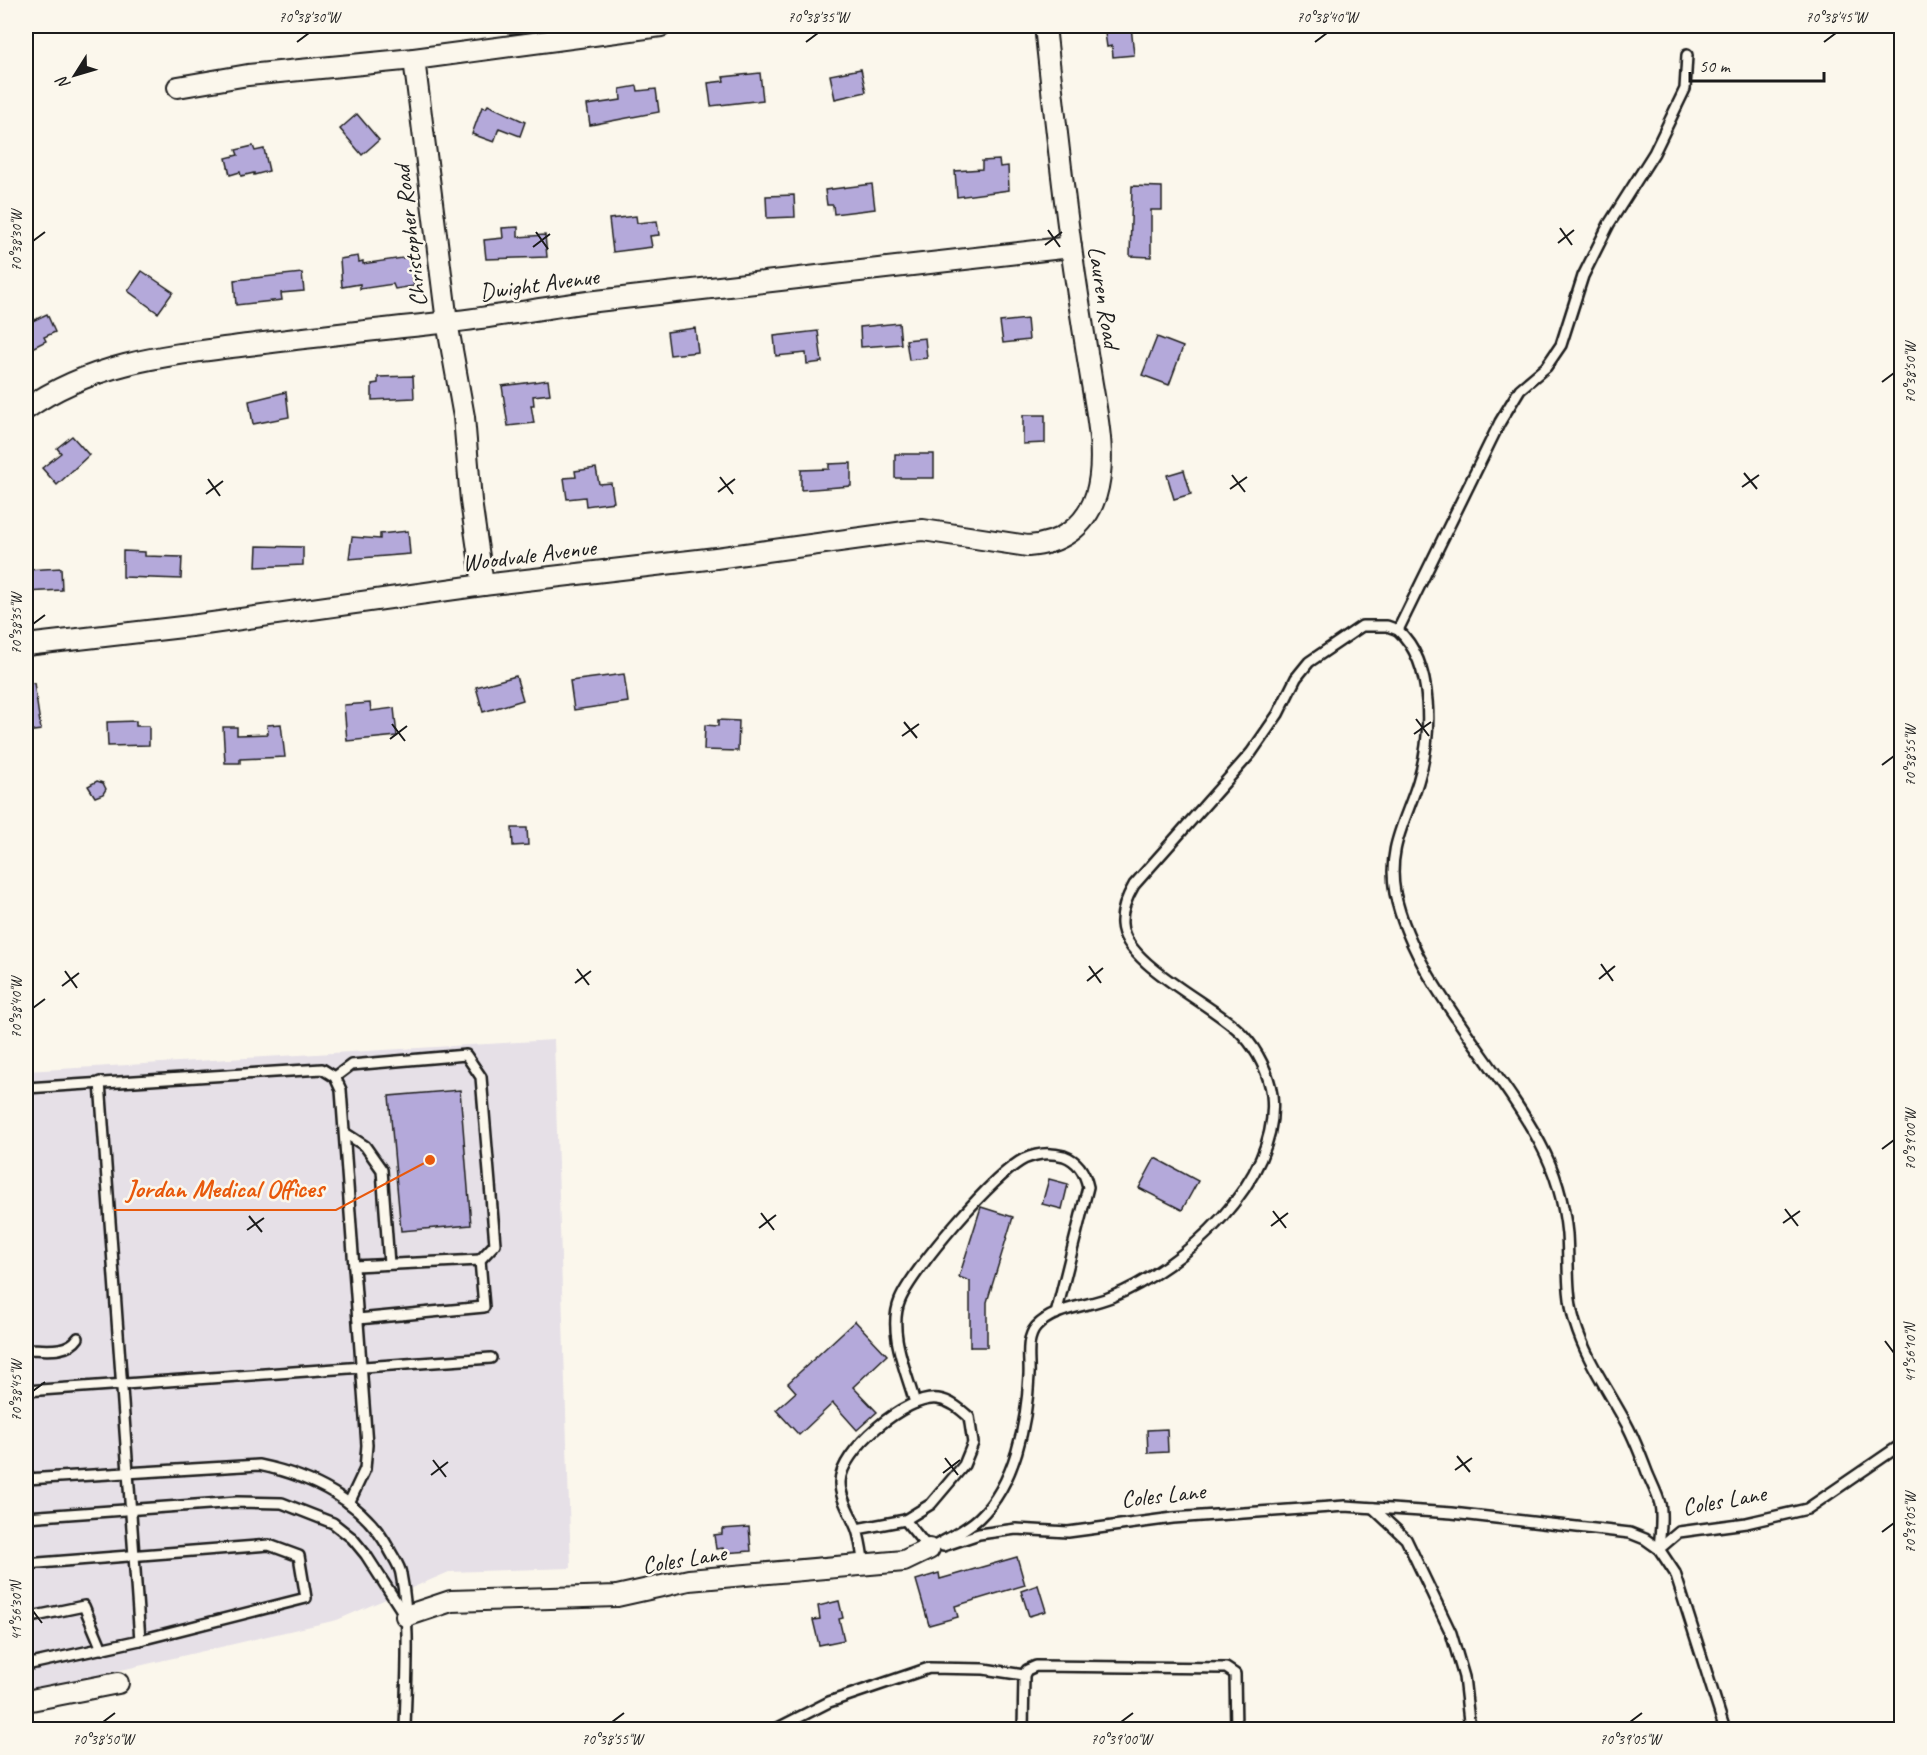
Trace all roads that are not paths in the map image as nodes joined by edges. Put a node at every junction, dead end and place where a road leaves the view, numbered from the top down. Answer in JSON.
{"nodes":[{"id":1,"x":661,"y":26,"type":"edge"},
{"id":2,"x":1045,"y":26,"type":"edge"},
{"id":3,"x":1687,"y":55,"type":"dead end"},
{"id":4,"x":414,"y":59,"type":"junction"},
{"id":5,"x":178,"y":87,"type":"dead end"},
{"id":6,"x":1071,"y":247,"type":"junction"},
{"id":7,"x":447,"y":322,"type":"junction"},
{"id":8,"x":26,"y":409,"type":"edge"},
{"id":9,"x":1038,"y":545,"type":"joint"},
{"id":10,"x":483,"y":585,"type":"junction"},
{"id":11,"x":1398,"y":630,"type":"junction"},
{"id":12,"x":26,"y":645,"type":"edge"},
{"id":13,"x":335,"y":1077,"type":"junction"},
{"id":14,"x":100,"y":1082,"type":"junction"},
{"id":15,"x":26,"y":1088,"type":"edge"},
{"id":16,"x":345,"y":1133,"type":"junction"},
{"id":17,"x":480,"y":1260,"type":"junction"},
{"id":18,"x":389,"y":1264,"type":"junction"},
{"id":19,"x":354,"y":1266,"type":"junction"},
{"id":20,"x":1056,"y":1314,"type":"junction"},
{"id":21,"x":358,"y":1319,"type":"junction"},
{"id":22,"x":78,"y":1338,"type":"dead end"},
{"id":23,"x":26,"y":1349,"type":"edge"},
{"id":24,"x":491,"y":1358,"type":"dead end"},
{"id":25,"x":362,"y":1368,"type":"junction"},
{"id":26,"x":122,"y":1383,"type":"junction"},
{"id":27,"x":26,"y":1391,"type":"edge"},
{"id":28,"x":915,"y":1403,"type":"junction"},
{"id":29,"x":1902,"y":1444,"type":"edge"},
{"id":30,"x":129,"y":1473,"type":"junction"},
{"id":31,"x":26,"y":1479,"type":"edge"},
{"id":32,"x":349,"y":1503,"type":"junction"},
{"id":33,"x":1373,"y":1508,"type":"junction"},
{"id":34,"x":131,"y":1510,"type":"junction"},
{"id":35,"x":26,"y":1517,"type":"edge"},
{"id":36,"x":905,"y":1520,"type":"junction"},
{"id":37,"x":857,"y":1529,"type":"junction"},
{"id":38,"x":928,"y":1549,"type":"junction"},
{"id":39,"x":1659,"y":1549,"type":"junction"},
{"id":40,"x":134,"y":1554,"type":"junction"},
{"id":41,"x":26,"y":1564,"type":"edge"},
{"id":42,"x":864,"y":1566,"type":"junction"},
{"id":43,"x":406,"y":1616,"type":"junction"},
{"id":44,"x":26,"y":1618,"type":"edge"},
{"id":45,"x":140,"y":1640,"type":"junction"},
{"id":46,"x":102,"y":1648,"type":"junction"},
{"id":47,"x":26,"y":1665,"type":"edge"},
{"id":48,"x":1024,"y":1675,"type":"junction"},
{"id":49,"x":117,"y":1683,"type":"dead end"},
{"id":50,"x":26,"y":1701,"type":"edge"},
{"id":51,"x":405,"y":1730,"type":"edge"},
{"id":52,"x":774,"y":1730,"type":"edge"},
{"id":53,"x":1023,"y":1730,"type":"edge"},
{"id":54,"x":1236,"y":1730,"type":"edge"},
{"id":55,"x":1470,"y":1730,"type":"edge"},
{"id":56,"x":1725,"y":1730,"type":"edge"}],
"edges":[{"from":1,"to":4,"type":"street"},
{"from":2,"to":6,"type":"street","name":"Lauren Road"},
{"from":3,"to":11,"type":"lane"},
{"from":4,"to":5,"type":"street"},
{"from":4,"to":7,"type":"street","name":"Christopher Road"},
{"from":6,"to":7,"type":"street","name":"Dwight Avenue"},
{"from":6,"to":9,"type":"street","name":"Lauren Road"},
{"from":7,"to":8,"type":"street","name":"Dwight Avenue"},
{"from":7,"to":10,"type":"street","name":"Christopher Road"},
{"from":9,"to":10,"type":"street","name":"Woodvale Avenue"},
{"from":10,"to":12,"type":"street","name":"Woodvale Avenue"},
{"from":11,"to":20,"type":"lane"},
{"from":11,"to":39,"type":"lane"},
{"from":13,"to":14,"type":"lane"},
{"from":13,"to":16,"type":"lane"},
{"from":13,"to":17,"type":"lane"},
{"from":14,"to":15,"type":"lane"},
{"from":14,"to":26,"type":"lane"},
{"from":16,"to":18,"type":"lane"},
{"from":16,"to":19,"type":"lane"},
{"from":17,"to":18,"type":"lane"},
{"from":17,"to":21,"type":"lane"},
{"from":18,"to":19,"type":"lane"},
{"from":19,"to":21,"type":"lane"},
{"from":20,"to":28,"type":"lane"},
{"from":20,"to":38,"type":"lane"},
{"from":21,"to":25,"type":"lane"},
{"from":22,"to":23,"type":"lane"},
{"from":24,"to":25,"type":"lane"},
{"from":25,"to":26,"type":"lane"},
{"from":25,"to":32,"type":"lane"},
{"from":26,"to":27,"type":"lane"},
{"from":26,"to":30,"type":"lane"},
{"from":28,"to":36,"type":"lane"},
{"from":28,"to":37,"type":"lane"},
{"from":29,"to":39,"type":"lane","name":"Coles Lane"},
{"from":30,"to":31,"type":"lane"},
{"from":30,"to":32,"type":"lane"},
{"from":30,"to":34,"type":"lane"},
{"from":32,"to":43,"type":"lane"},
{"from":33,"to":38,"type":"lane","name":"Coles Lane"},
{"from":33,"to":39,"type":"lane","name":"Coles Lane"},
{"from":33,"to":55,"type":"lane"},
{"from":34,"to":35,"type":"lane"},
{"from":34,"to":40,"type":"lane"},
{"from":34,"to":43,"type":"lane"},
{"from":36,"to":37,"type":"lane"},
{"from":36,"to":38,"type":"lane"},
{"from":37,"to":42,"type":"lane"},
{"from":38,"to":42,"type":"street","name":"Coles Lane"},
{"from":39,"to":56,"type":"lane"},
{"from":40,"to":41,"type":"lane"},
{"from":40,"to":45,"type":"lane"},
{"from":40,"to":45,"type":"lane"},
{"from":42,"to":43,"type":"street","name":"Coles Lane"},
{"from":43,"to":51,"type":"lane"},
{"from":44,"to":46,"type":"lane"},
{"from":45,"to":46,"type":"lane"},
{"from":46,"to":47,"type":"lane"},
{"from":48,"to":52,"type":"lane"},
{"from":48,"to":53,"type":"lane"},
{"from":48,"to":54,"type":"lane"},
{"from":49,"to":50,"type":"street"}]}
